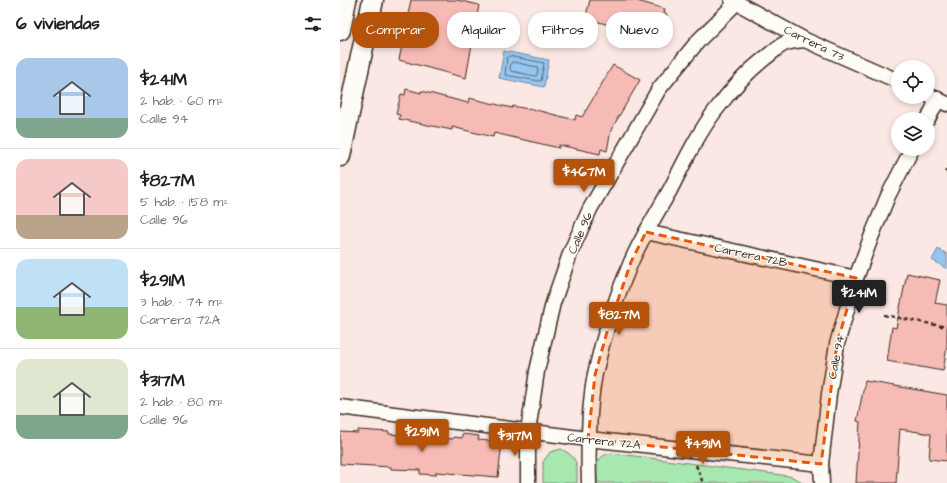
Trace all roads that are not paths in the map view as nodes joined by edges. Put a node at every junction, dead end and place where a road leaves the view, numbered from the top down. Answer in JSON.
{"nodes":[{"id":1,"x":346,"y":0,"type":"edge"},
{"id":2,"x":373,"y":0,"type":"edge"},
{"id":3,"x":734,"y":1,"type":"edge"},
{"id":4,"x":340,"y":30,"type":"edge"},
{"id":5,"x":805,"y":40,"type":"junction"},
{"id":6,"x":891,"y":78,"type":"edge"},
{"id":7,"x":938,"y":99,"type":"edge"},
{"id":8,"x":932,"y":112,"type":"edge"},
{"id":9,"x":340,"y":156,"type":"edge"},
{"id":10,"x":908,"y":156,"type":"edge"},
{"id":11,"x":646,"y":232,"type":"junction"},
{"id":12,"x":856,"y":278,"type":"junction"},
{"id":13,"x":340,"y":407,"type":"edge"},
{"id":14,"x":528,"y":432,"type":"junction"},
{"id":15,"x":588,"y":439,"type":"junction"},
{"id":16,"x":821,"y":464,"type":"junction"},
{"id":17,"x":528,"y":483,"type":"edge"},
{"id":18,"x":589,"y":483,"type":"edge"},
{"id":19,"x":822,"y":483,"type":"edge"}],
"edges":[{"from":1,"to":4,"type":"street"},
{"from":2,"to":9,"type":"street"},
{"from":3,"to":5,"type":"street","name":"Carrera 73"},
{"from":3,"to":14,"type":"street","name":"Calle 96"},
{"from":5,"to":6,"type":"street","name":"Carrera 73"},
{"from":5,"to":11,"type":"street"},
{"from":7,"to":8,"type":"street"},
{"from":10,"to":12,"type":"street","name":"Calle 94"},
{"from":11,"to":12,"type":"street","name":"Carrera 72B"},
{"from":11,"to":15,"type":"street"},
{"from":12,"to":16,"type":"street","name":"Calle 94"},
{"from":13,"to":14,"type":"street","name":"Carrera 72A"},
{"from":14,"to":15,"type":"street","name":"Carrera 72A"},
{"from":14,"to":17,"type":"street","name":"Calle 96"},
{"from":15,"to":16,"type":"street","name":"Carrera 72A"},
{"from":15,"to":18,"type":"street"},
{"from":16,"to":19,"type":"street","name":"Calle 94"}]}
